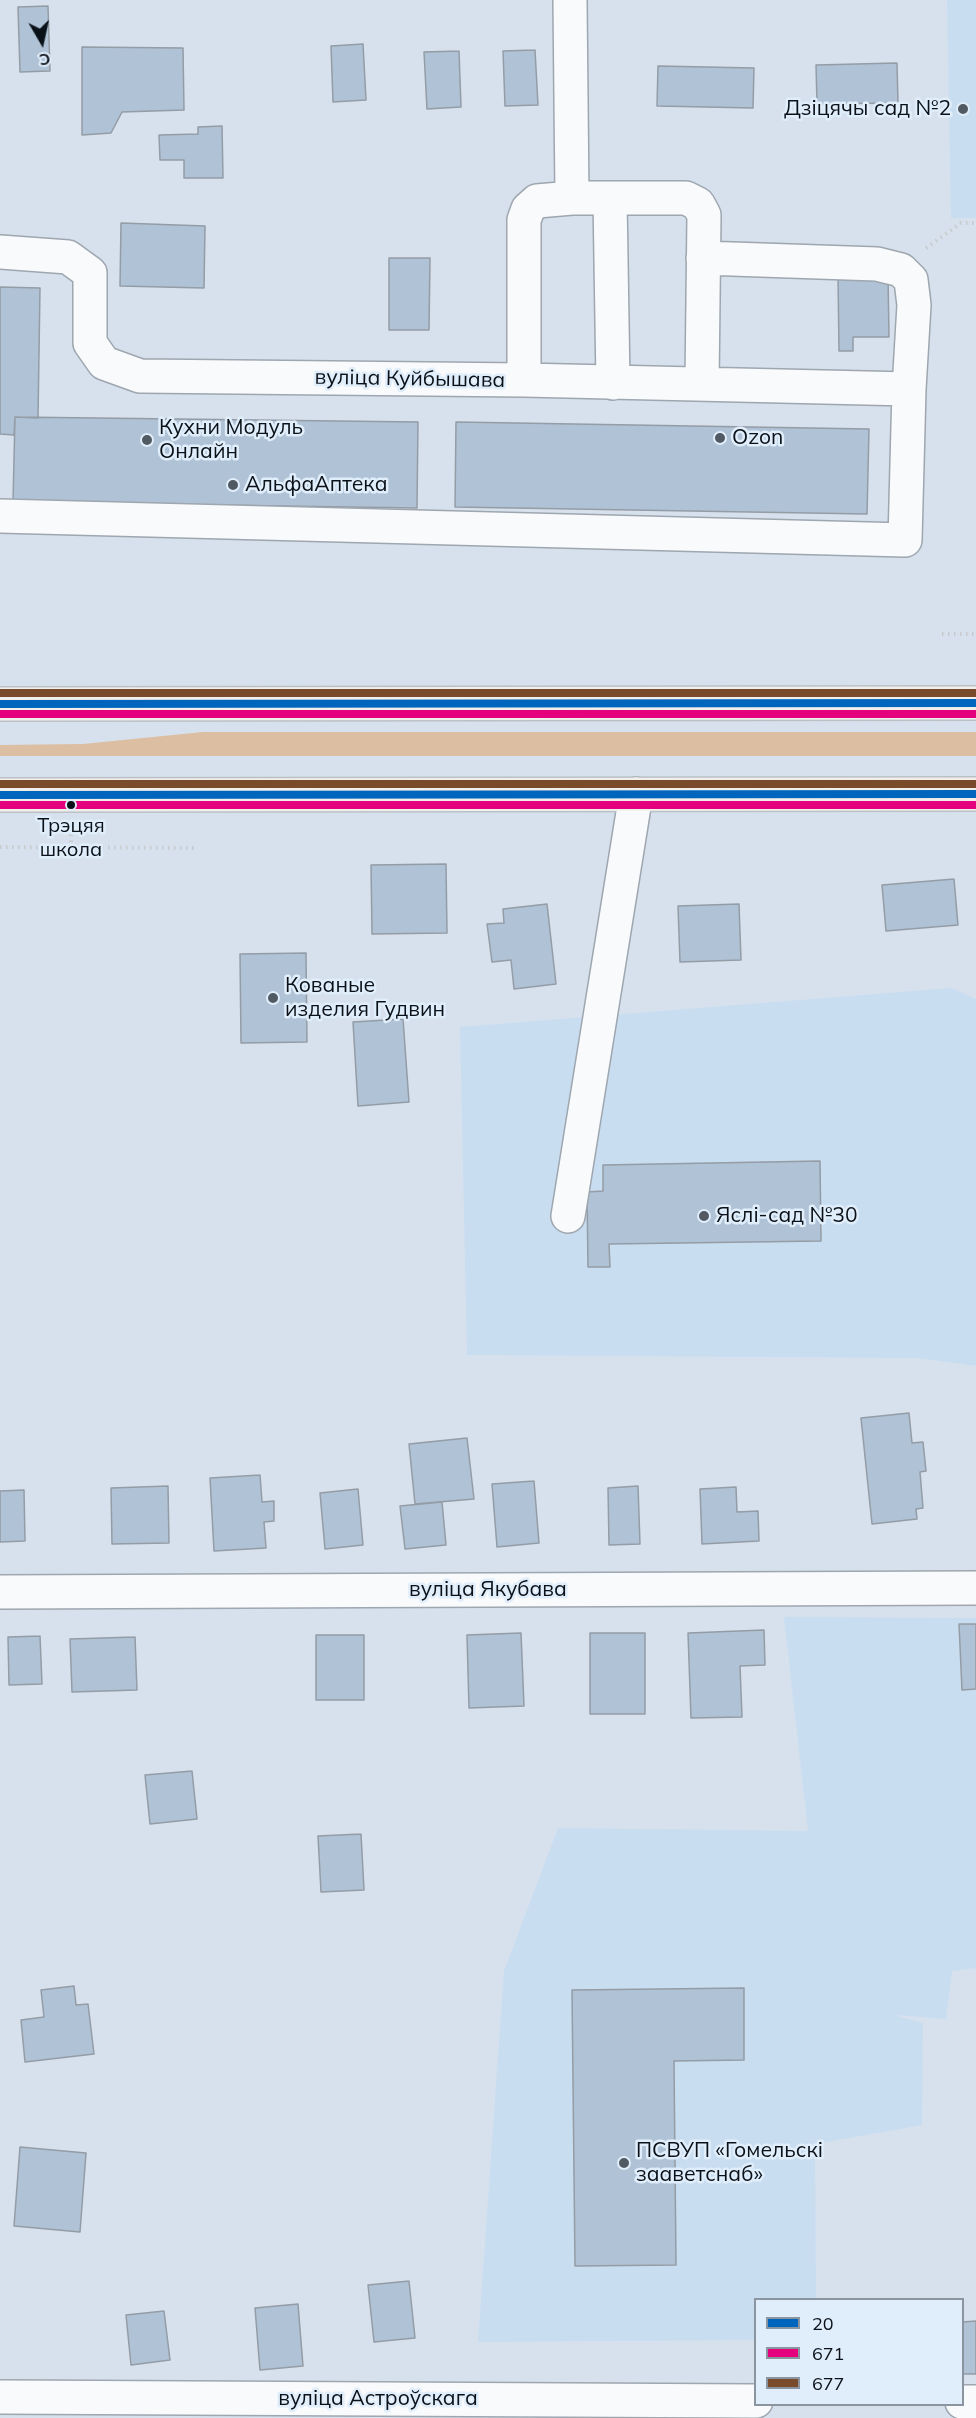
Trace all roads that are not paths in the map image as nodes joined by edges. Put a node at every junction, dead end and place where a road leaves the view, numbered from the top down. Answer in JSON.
{"nodes":[{"id":1,"x":570,"y":0,"type":"edge"},
{"id":2,"x":572,"y":198,"type":"junction"},
{"id":3,"x":610,"y":198,"type":"junction"},
{"id":4,"x":0,"y":252,"type":"edge"},
{"id":5,"x":703,"y":258,"type":"junction"},
{"id":6,"x":524,"y":380,"type":"junction"},
{"id":7,"x":613,"y":383,"type":"junction"},
{"id":8,"x":702,"y":384,"type":"junction"},
{"id":9,"x":909,"y":389,"type":"junction"},
{"id":10,"x":0,"y":516,"type":"edge"},
{"id":11,"x":976,"y":703,"type":"edge"},
{"id":12,"x":0,"y":704,"type":"edge"},
{"id":13,"x":636,"y":794,"type":"junction"},
{"id":14,"x":976,"y":794,"type":"edge"},
{"id":15,"x":0,"y":795,"type":"edge"},
{"id":16,"x":568,"y":1216,"type":"dead end"},
{"id":17,"x":976,"y":1588,"type":"edge"},
{"id":18,"x":0,"y":1592,"type":"edge"},
{"id":19,"x":0,"y":2397,"type":"edge"},
{"id":20,"x":754,"y":2401,"type":"edge"}],
"edges":[{"from":1,"to":2,"type":"street"},
{"from":2,"to":3,"type":"street"},
{"from":2,"to":6,"type":"street"},
{"from":3,"to":5,"type":"street"},
{"from":3,"to":7,"type":"street"},
{"from":4,"to":6,"type":"street","name":"вуліца Куйбышава"},
{"from":5,"to":8,"type":"street"},
{"from":5,"to":9,"type":"street"},
{"from":6,"to":7,"type":"street","name":"вуліца Куйбышава"},
{"from":7,"to":8,"type":"street","name":"вуліца Куйбышава"},
{"from":8,"to":9,"type":"street","name":"вуліца Куйбышава"},
{"from":9,"to":10,"type":"street"},
{"from":11,"to":12,"type":"main road"},
{"from":13,"to":14,"type":"main road"},
{"from":13,"to":15,"type":"main road"},
{"from":13,"to":16,"type":"street"},
{"from":17,"to":18,"type":"street","name":"вуліца Якубава"},
{"from":19,"to":20,"type":"street","name":"вуліца Астроўскага"}]}
